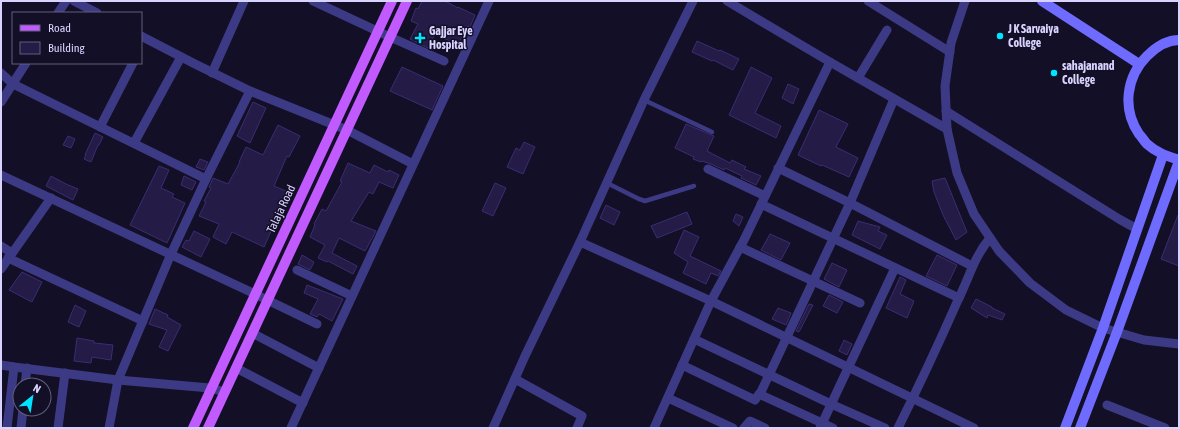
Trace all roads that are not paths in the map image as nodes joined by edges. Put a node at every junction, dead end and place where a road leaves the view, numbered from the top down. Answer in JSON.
{"nodes":[{"id":1,"x":66,"y":1,"type":"edge"},
{"id":2,"x":74,"y":1,"type":"edge"},
{"id":3,"x":244,"y":1,"type":"edge"},
{"id":4,"x":313,"y":1,"type":"edge"},
{"id":5,"x":392,"y":1,"type":"edge"},
{"id":6,"x":407,"y":1,"type":"edge"},
{"id":7,"x":489,"y":1,"type":"edge"},
{"id":8,"x":693,"y":1,"type":"edge"},
{"id":9,"x":727,"y":1,"type":"edge"},
{"id":10,"x":868,"y":1,"type":"edge"},
{"id":11,"x":965,"y":1,"type":"edge"},
{"id":12,"x":1042,"y":1,"type":"edge"},
{"id":13,"x":59,"y":12,"type":"edge"},
{"id":14,"x":95,"y":12,"type":"edge"},
{"id":15,"x":887,"y":30,"type":"dead end"},
{"id":16,"x":378,"y":31,"type":"junction"},
{"id":17,"x":390,"y":38,"type":"junction"},
{"id":18,"x":1179,"y":40,"type":"edge"},
{"id":19,"x":142,"y":41,"type":"edge"},
{"id":20,"x":950,"y":52,"type":"junction"},
{"id":21,"x":181,"y":57,"type":"junction"},
{"id":22,"x":444,"y":61,"type":"dead end"},
{"id":23,"x":830,"y":62,"type":"junction"},
{"id":24,"x":25,"y":64,"type":"edge"},
{"id":25,"x":132,"y":64,"type":"edge"},
{"id":26,"x":1139,"y":64,"type":"junction"},
{"id":27,"x":1,"y":73,"type":"edge"},
{"id":28,"x":212,"y":73,"type":"junction"},
{"id":29,"x":858,"y":78,"type":"junction"},
{"id":30,"x":13,"y":84,"type":"junction"},
{"id":31,"x":250,"y":91,"type":"junction"},
{"id":32,"x":894,"y":99,"type":"junction"},
{"id":33,"x":644,"y":100,"type":"junction"},
{"id":34,"x":1,"y":102,"type":"edge"},
{"id":35,"x":946,"y":111,"type":"junction"},
{"id":36,"x":334,"y":125,"type":"junction"},
{"id":37,"x":100,"y":126,"type":"junction"},
{"id":38,"x":947,"y":129,"type":"junction"},
{"id":39,"x":347,"y":130,"type":"junction"},
{"id":40,"x":712,"y":132,"type":"dead end"},
{"id":41,"x":134,"y":143,"type":"junction"},
{"id":42,"x":1163,"y":156,"type":"junction"},
{"id":43,"x":1179,"y":160,"type":"edge"},
{"id":44,"x":414,"y":164,"type":"junction"},
{"id":45,"x":778,"y":168,"type":"junction"},
{"id":46,"x":708,"y":169,"type":"dead end"},
{"id":47,"x":1,"y":175,"type":"edge"},
{"id":48,"x":206,"y":179,"type":"junction"},
{"id":49,"x":606,"y":183,"type":"junction"},
{"id":50,"x":694,"y":186,"type":"dead end"},
{"id":51,"x":50,"y":198,"type":"junction"},
{"id":52,"x":763,"y":200,"type":"junction"},
{"id":53,"x":850,"y":203,"type":"junction"},
{"id":54,"x":1137,"y":229,"type":"junction"},
{"id":55,"x":834,"y":238,"type":"junction"},
{"id":56,"x":990,"y":238,"type":"junction"},
{"id":57,"x":580,"y":242,"type":"junction"},
{"id":58,"x":1,"y":246,"type":"edge"},
{"id":59,"x":740,"y":247,"type":"junction"},
{"id":60,"x":171,"y":254,"type":"junction"},
{"id":61,"x":10,"y":256,"type":"junction"},
{"id":62,"x":972,"y":266,"type":"junction"},
{"id":63,"x":895,"y":268,"type":"junction"},
{"id":64,"x":1,"y":269,"type":"edge"},
{"id":65,"x":297,"y":270,"type":"dead end"},
{"id":66,"x":814,"y":280,"type":"junction"},
{"id":67,"x":255,"y":294,"type":"junction"},
{"id":68,"x":352,"y":296,"type":"junction"},
{"id":69,"x":959,"y":298,"type":"junction"},
{"id":70,"x":267,"y":300,"type":"junction"},
{"id":71,"x":711,"y":301,"type":"junction"},
{"id":72,"x":860,"y":303,"type":"dead end"},
{"id":73,"x":143,"y":321,"type":"junction"},
{"id":74,"x":317,"y":324,"type":"dead end"},
{"id":75,"x":1102,"y":328,"type":"junction"},
{"id":76,"x":1117,"y":332,"type":"junction"},
{"id":77,"x":252,"y":333,"type":"junction"},
{"id":78,"x":787,"y":337,"type":"junction"},
{"id":79,"x":694,"y":339,"type":"junction"},
{"id":80,"x":1179,"y":344,"type":"edge"},
{"id":81,"x":1,"y":364,"type":"edge"},
{"id":82,"x":682,"y":365,"type":"junction"},
{"id":83,"x":14,"y":367,"type":"junction"},
{"id":84,"x":849,"y":367,"type":"junction"},
{"id":85,"x":27,"y":368,"type":"junction"},
{"id":86,"x":236,"y":368,"type":"junction"},
{"id":87,"x":319,"y":368,"type":"junction"},
{"id":88,"x":65,"y":373,"type":"junction"},
{"id":89,"x":769,"y":374,"type":"junction"},
{"id":90,"x":26,"y":377,"type":"edge"},
{"id":91,"x":515,"y":379,"type":"junction"},
{"id":92,"x":118,"y":380,"type":"junction"},
{"id":93,"x":210,"y":388,"type":"junction"},
{"id":94,"x":225,"y":392,"type":"junction"},
{"id":95,"x":760,"y":394,"type":"junction"},
{"id":96,"x":668,"y":398,"type":"junction"},
{"id":97,"x":913,"y":398,"type":"junction"},
{"id":98,"x":303,"y":403,"type":"junction"},
{"id":99,"x":831,"y":404,"type":"junction"},
{"id":100,"x":1108,"y":405,"type":"dead end"},
{"id":101,"x":22,"y":417,"type":"edge"},
{"id":102,"x":821,"y":426,"type":"edge"},
{"id":103,"x":7,"y":428,"type":"edge"},
{"id":104,"x":20,"y":428,"type":"edge"},
{"id":105,"x":58,"y":428,"type":"edge"},
{"id":106,"x":109,"y":428,"type":"edge"},
{"id":107,"x":193,"y":428,"type":"edge"},
{"id":108,"x":208,"y":428,"type":"edge"},
{"id":109,"x":291,"y":428,"type":"edge"},
{"id":110,"x":493,"y":428,"type":"edge"},
{"id":111,"x":577,"y":428,"type":"edge"},
{"id":112,"x":654,"y":428,"type":"edge"},
{"id":113,"x":733,"y":428,"type":"edge"},
{"id":114,"x":744,"y":428,"type":"edge"},
{"id":115,"x":765,"y":428,"type":"edge"},
{"id":116,"x":833,"y":428,"type":"edge"},
{"id":117,"x":885,"y":428,"type":"edge"},
{"id":118,"x":898,"y":428,"type":"edge"},
{"id":119,"x":974,"y":428,"type":"edge"},
{"id":120,"x":1065,"y":428,"type":"edge"},
{"id":121,"x":1080,"y":428,"type":"edge"},
{"id":122,"x":1165,"y":428,"type":"edge"}],
"edges":[{"from":1,"to":13,"type":"street"},
{"from":2,"to":14,"type":"street"},
{"from":3,"to":28,"type":"street"},
{"from":4,"to":16,"type":"street"},
{"from":5,"to":16,"type":"main road","name":"Talaja Road"},
{"from":6,"to":17,"type":"main road"},
{"from":7,"to":44,"type":"street"},
{"from":8,"to":33,"type":"street"},
{"from":9,"to":23,"type":"street"},
{"from":10,"to":20,"type":"street"},
{"from":11,"to":20,"type":"street"},
{"from":12,"to":26,"type":"street"},
{"from":15,"to":29,"type":"street"},
{"from":16,"to":17,"type":"street"},
{"from":16,"to":36,"type":"main road","name":"Talaja Road"},
{"from":17,"to":22,"type":"street"},
{"from":17,"to":39,"type":"main road"},
{"from":18,"to":26,"type":"street"},
{"from":19,"to":21,"type":"street"},
{"from":20,"to":35,"type":"street"},
{"from":21,"to":28,"type":"street"},
{"from":21,"to":41,"type":"street"},
{"from":23,"to":29,"type":"street"},
{"from":23,"to":45,"type":"street"},
{"from":24,"to":30,"type":"street"},
{"from":25,"to":37,"type":"street"},
{"from":26,"to":42,"type":"street"},
{"from":27,"to":30,"type":"street"},
{"from":28,"to":31,"type":"street"},
{"from":29,"to":32,"type":"street"},
{"from":30,"to":34,"type":"street"},
{"from":30,"to":37,"type":"street"},
{"from":31,"to":36,"type":"street"},
{"from":31,"to":48,"type":"street"},
{"from":32,"to":38,"type":"street"},
{"from":32,"to":53,"type":"street"},
{"from":33,"to":40,"type":"lane"},
{"from":33,"to":49,"type":"street"},
{"from":35,"to":38,"type":"street"},
{"from":35,"to":54,"type":"street"},
{"from":36,"to":39,"type":"street"},
{"from":36,"to":67,"type":"main road","name":"Talaja Road"},
{"from":37,"to":41,"type":"street"},
{"from":38,"to":56,"type":"street"},
{"from":39,"to":44,"type":"street"},
{"from":39,"to":70,"type":"main road"},
{"from":41,"to":48,"type":"street"},
{"from":42,"to":43,"type":"street"},
{"from":42,"to":54,"type":"street"},
{"from":43,"to":76,"type":"street"},
{"from":44,"to":68,"type":"street"},
{"from":45,"to":52,"type":"street"},
{"from":45,"to":53,"type":"street"},
{"from":46,"to":52,"type":"street"},
{"from":47,"to":51,"type":"street"},
{"from":48,"to":60,"type":"street"},
{"from":49,"to":50,"type":"lane"},
{"from":49,"to":57,"type":"street"},
{"from":51,"to":60,"type":"street"},
{"from":51,"to":61,"type":"street"},
{"from":52,"to":55,"type":"street"},
{"from":52,"to":59,"type":"street"},
{"from":53,"to":55,"type":"street"},
{"from":53,"to":62,"type":"street"},
{"from":54,"to":75,"type":"street"},
{"from":55,"to":63,"type":"street"},
{"from":55,"to":66,"type":"street"},
{"from":56,"to":62,"type":"street"},
{"from":56,"to":75,"type":"street"},
{"from":57,"to":71,"type":"street"},
{"from":57,"to":91,"type":"street"},
{"from":58,"to":61,"type":"street"},
{"from":59,"to":66,"type":"street"},
{"from":59,"to":71,"type":"street"},
{"from":60,"to":67,"type":"street"},
{"from":60,"to":73,"type":"street"},
{"from":61,"to":64,"type":"street"},
{"from":61,"to":73,"type":"street"},
{"from":62,"to":69,"type":"street"},
{"from":63,"to":69,"type":"street"},
{"from":63,"to":84,"type":"street"},
{"from":65,"to":68,"type":"street"},
{"from":66,"to":72,"type":"street"},
{"from":66,"to":78,"type":"street"},
{"from":67,"to":70,"type":"street"},
{"from":67,"to":93,"type":"main road","name":"Talaja Road"},
{"from":68,"to":87,"type":"street"},
{"from":69,"to":97,"type":"street"},
{"from":70,"to":74,"type":"street"},
{"from":70,"to":77,"type":"main road"},
{"from":71,"to":78,"type":"street"},
{"from":71,"to":79,"type":"street"},
{"from":73,"to":92,"type":"street"},
{"from":75,"to":76,"type":"street"},
{"from":75,"to":120,"type":"street"},
{"from":76,"to":80,"type":"street"},
{"from":76,"to":121,"type":"street"},
{"from":77,"to":86,"type":"main road"},
{"from":77,"to":87,"type":"street"},
{"from":78,"to":84,"type":"street"},
{"from":78,"to":89,"type":"street"},
{"from":79,"to":82,"type":"street"},
{"from":79,"to":89,"type":"street"},
{"from":81,"to":83,"type":"street"},
{"from":82,"to":95,"type":"street"},
{"from":82,"to":96,"type":"street"},
{"from":83,"to":85,"type":"street"},
{"from":83,"to":103,"type":"street"},
{"from":84,"to":97,"type":"street"},
{"from":84,"to":99,"type":"street"},
{"from":85,"to":88,"type":"street"},
{"from":85,"to":90,"type":"street"},
{"from":86,"to":94,"type":"main road"},
{"from":86,"to":98,"type":"street"},
{"from":87,"to":98,"type":"street"},
{"from":88,"to":92,"type":"street"},
{"from":88,"to":105,"type":"street"},
{"from":89,"to":95,"type":"street"},
{"from":89,"to":99,"type":"street"},
{"from":91,"to":110,"type":"street"},
{"from":91,"to":111,"type":"street"},
{"from":92,"to":93,"type":"street"},
{"from":92,"to":106,"type":"street"},
{"from":93,"to":94,"type":"street"},
{"from":93,"to":107,"type":"main road","name":"Talaja Road"},
{"from":94,"to":108,"type":"main road"},
{"from":95,"to":102,"type":"street"},
{"from":96,"to":112,"type":"street"},
{"from":96,"to":113,"type":"street"},
{"from":97,"to":118,"type":"street"},
{"from":97,"to":119,"type":"street"},
{"from":98,"to":109,"type":"street"},
{"from":99,"to":102,"type":"street"},
{"from":99,"to":117,"type":"street"},
{"from":100,"to":122,"type":"street"},
{"from":101,"to":104,"type":"street"},
{"from":102,"to":116,"type":"street"},
{"from":114,"to":115,"type":"street"}]}
